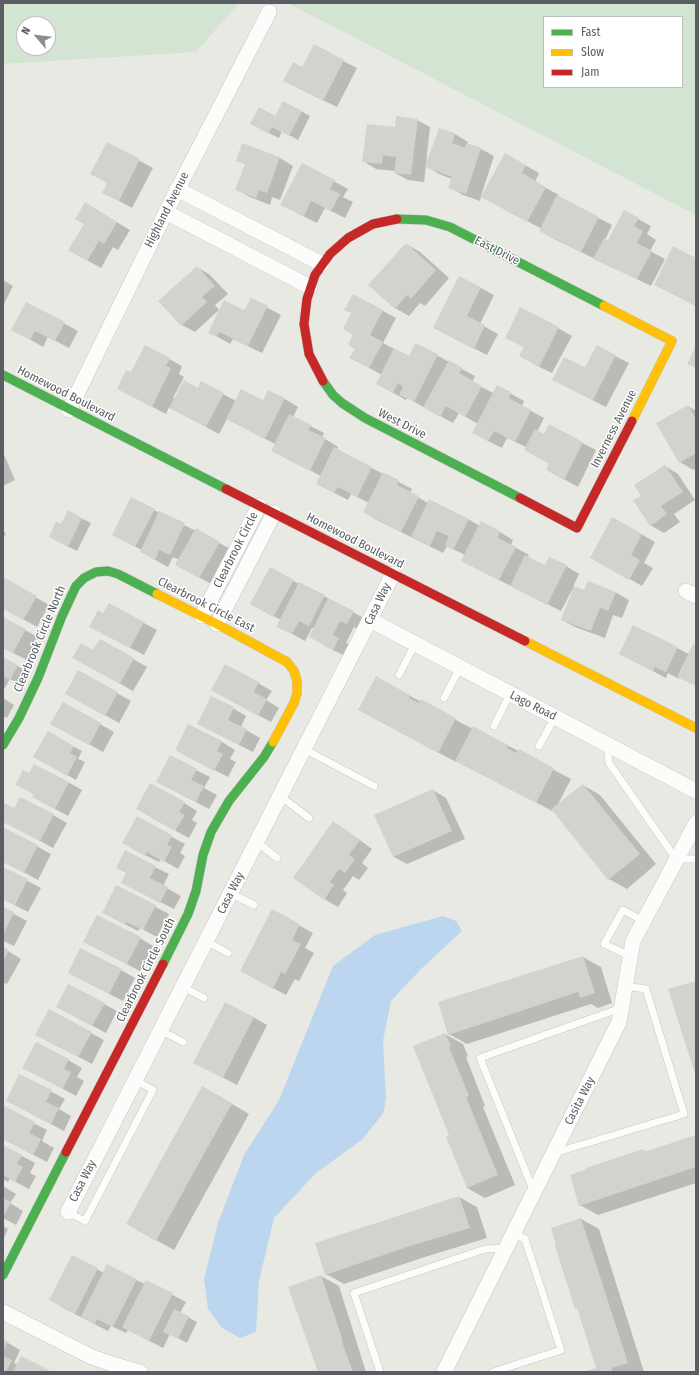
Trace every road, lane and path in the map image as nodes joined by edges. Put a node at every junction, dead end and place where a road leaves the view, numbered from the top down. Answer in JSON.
{"nodes":[{"id":1,"x":270,"y":10,"type":"dead end"},
{"id":2,"x":177,"y":189,"type":"junction"},
{"id":3,"x":166,"y":212,"type":"junction"},
{"id":4,"x":316,"y":276,"type":"junction"},
{"id":5,"x":672,"y":340,"type":"joint"},
{"id":6,"x":3,"y":376,"type":"edge"},
{"id":7,"x":69,"y":410,"type":"junction"},
{"id":8,"x":259,"y":506,"type":"junction"},
{"id":9,"x":274,"y":513,"type":"junction"},
{"id":10,"x":577,"y":528,"type":"joint"},
{"id":11,"x":96,"y":572,"type":"joint"},
{"id":12,"x":393,"y":574,"type":"junction"},
{"id":13,"x":202,"y":616,"type":"junction"},
{"id":14,"x":370,"y":620,"type":"junction"},
{"id":15,"x":217,"y":624,"type":"junction"},
{"id":16,"x":415,"y":644,"type":"junction"},
{"id":17,"x":460,"y":668,"type":"junction"},
{"id":18,"x":399,"y":675,"type":"dead end"},
{"id":19,"x":296,"y":676,"type":"joint"},
{"id":20,"x":510,"y":694,"type":"junction"},
{"id":21,"x":444,"y":698,"type":"dead end"},
{"id":22,"x":555,"y":717,"type":"junction"},
{"id":23,"x":494,"y":726,"type":"dead end"},
{"id":24,"x":696,"y":728,"type":"edge"},
{"id":25,"x":607,"y":744,"type":"junction"},
{"id":26,"x":3,"y":745,"type":"edge"},
{"id":27,"x":539,"y":746,"type":"dead end"},
{"id":28,"x":304,"y":749,"type":"junction"},
{"id":29,"x":374,"y":786,"type":"dead end"},
{"id":30,"x":696,"y":791,"type":"edge"},
{"id":31,"x":280,"y":796,"type":"junction"},
{"id":32,"x":309,"y":818,"type":"dead end"},
{"id":33,"x":696,"y":823,"type":"edge"},
{"id":34,"x":257,"y":842,"type":"junction"},
{"id":35,"x":277,"y":858,"type":"dead end"},
{"id":36,"x":676,"y":859,"type":"junction"},
{"id":37,"x":696,"y":859,"type":"edge"},
{"id":38,"x":230,"y":893,"type":"junction"},
{"id":39,"x":254,"y":905,"type":"dead end"},
{"id":40,"x":643,"y":921,"type":"junction"},
{"id":41,"x":206,"y":941,"type":"junction"},
{"id":42,"x":228,"y":953,"type":"dead end"},
{"id":43,"x":630,"y":956,"type":"junction"},
{"id":44,"x":625,"y":986,"type":"junction"},
{"id":45,"x":183,"y":987,"type":"junction"},
{"id":46,"x":204,"y":998,"type":"dead end"},
{"id":47,"x":622,"y":1008,"type":"junction"},
{"id":48,"x":160,"y":1030,"type":"junction"},
{"id":49,"x":183,"y":1042,"type":"dead end"},
{"id":50,"x":135,"y":1080,"type":"junction"},
{"id":51,"x":553,"y":1154,"type":"junction"},
{"id":52,"x":534,"y":1192,"type":"junction"},
{"id":53,"x":68,"y":1212,"type":"joint"},
{"id":54,"x":513,"y":1234,"type":"junction"},
{"id":55,"x":506,"y":1248,"type":"junction"},
{"id":56,"x":3,"y":1275,"type":"edge"},
{"id":57,"x":3,"y":1312,"type":"edge"},
{"id":58,"x":140,"y":1372,"type":"edge"},
{"id":59,"x":380,"y":1372,"type":"edge"},
{"id":60,"x":444,"y":1372,"type":"edge"},
{"id":61,"x":493,"y":1372,"type":"edge"}],
"edges":[{"from":1,"to":2,"type":"street","name":"Highland Avenue"},
{"from":2,"to":3,"type":"street","name":"Highland Avenue"},
{"from":2,"to":4,"type":"street"},
{"from":3,"to":4,"type":"street"},
{"from":3,"to":7,"type":"street","name":"Highland Avenue"},
{"from":4,"to":5,"type":"street","name":"East Drive"},
{"from":4,"to":10,"type":"street","name":"West Drive"},
{"from":5,"to":10,"type":"street","name":"Inverness Avenue"},
{"from":6,"to":7,"type":"street","name":"Homewood Boulevard"},
{"from":7,"to":8,"type":"street","name":"Homewood Boulevard"},
{"from":8,"to":9,"type":"street","name":"Homewood Boulevard"},
{"from":8,"to":13,"type":"street","name":"Clearbrook Circle"},
{"from":9,"to":12,"type":"street","name":"Homewood Boulevard"},
{"from":9,"to":15,"type":"street","name":"Clearbrook Circle"},
{"from":11,"to":13,"type":"street","name":"Clearbrook Circle East"},
{"from":11,"to":26,"type":"street","name":"Clearbrook Circle North"},
{"from":12,"to":14,"type":"street","name":"Casa Way"},
{"from":12,"to":24,"type":"street","name":"Homewood Boulevard"},
{"from":13,"to":15,"type":"street","name":"Clearbrook Circle East"},
{"from":14,"to":16,"type":"street","name":"Lago Road"},
{"from":14,"to":28,"type":"street","name":"Casa Way"},
{"from":15,"to":19,"type":"street","name":"Clearbrook Circle East"},
{"from":16,"to":17,"type":"street","name":"Lago Road"},
{"from":16,"to":18,"type":"lane"},
{"from":17,"to":20,"type":"street","name":"Lago Road"},
{"from":17,"to":21,"type":"lane"},
{"from":19,"to":56,"type":"street","name":"Clearbrook Circle South"},
{"from":20,"to":22,"type":"street","name":"Lago Road"},
{"from":20,"to":23,"type":"lane"},
{"from":22,"to":25,"type":"street","name":"Lago Road"},
{"from":22,"to":27,"type":"lane"},
{"from":25,"to":30,"type":"street","name":"Lago Road"},
{"from":25,"to":36,"type":"lane"},
{"from":28,"to":29,"type":"lane"},
{"from":28,"to":31,"type":"street","name":"Casa Way"},
{"from":31,"to":32,"type":"lane"},
{"from":31,"to":34,"type":"street","name":"Casa Way"},
{"from":33,"to":36,"type":"street","name":"Casita Way"},
{"from":34,"to":35,"type":"lane"},
{"from":34,"to":38,"type":"street","name":"Casa Way"},
{"from":36,"to":37,"type":"lane"},
{"from":36,"to":40,"type":"street","name":"Casita Way"},
{"from":38,"to":39,"type":"lane"},
{"from":38,"to":41,"type":"street","name":"Casa Way"},
{"from":40,"to":43,"type":"street","name":"Casita Way"},
{"from":40,"to":43,"type":"lane"},
{"from":41,"to":42,"type":"lane"},
{"from":41,"to":45,"type":"street","name":"Casa Way"},
{"from":43,"to":44,"type":"street","name":"Casita Way"},
{"from":44,"to":47,"type":"street","name":"Casita Way"},
{"from":44,"to":51,"type":"lane"},
{"from":45,"to":46,"type":"lane"},
{"from":45,"to":48,"type":"street","name":"Casa Way"},
{"from":47,"to":51,"type":"street","name":"Casita Way"},
{"from":47,"to":52,"type":"lane"},
{"from":48,"to":49,"type":"lane"},
{"from":48,"to":50,"type":"street","name":"Casa Way"},
{"from":50,"to":53,"type":"street","name":"Casa Way"},
{"from":50,"to":53,"type":"lane"},
{"from":51,"to":52,"type":"street","name":"Casita Way"},
{"from":52,"to":54,"type":"street","name":"Casita Way"},
{"from":54,"to":55,"type":"street","name":"Casita Way"},
{"from":54,"to":61,"type":"lane"},
{"from":55,"to":59,"type":"lane"},
{"from":55,"to":60,"type":"street","name":"Casita Way"},
{"from":57,"to":58,"type":"street"}]}
